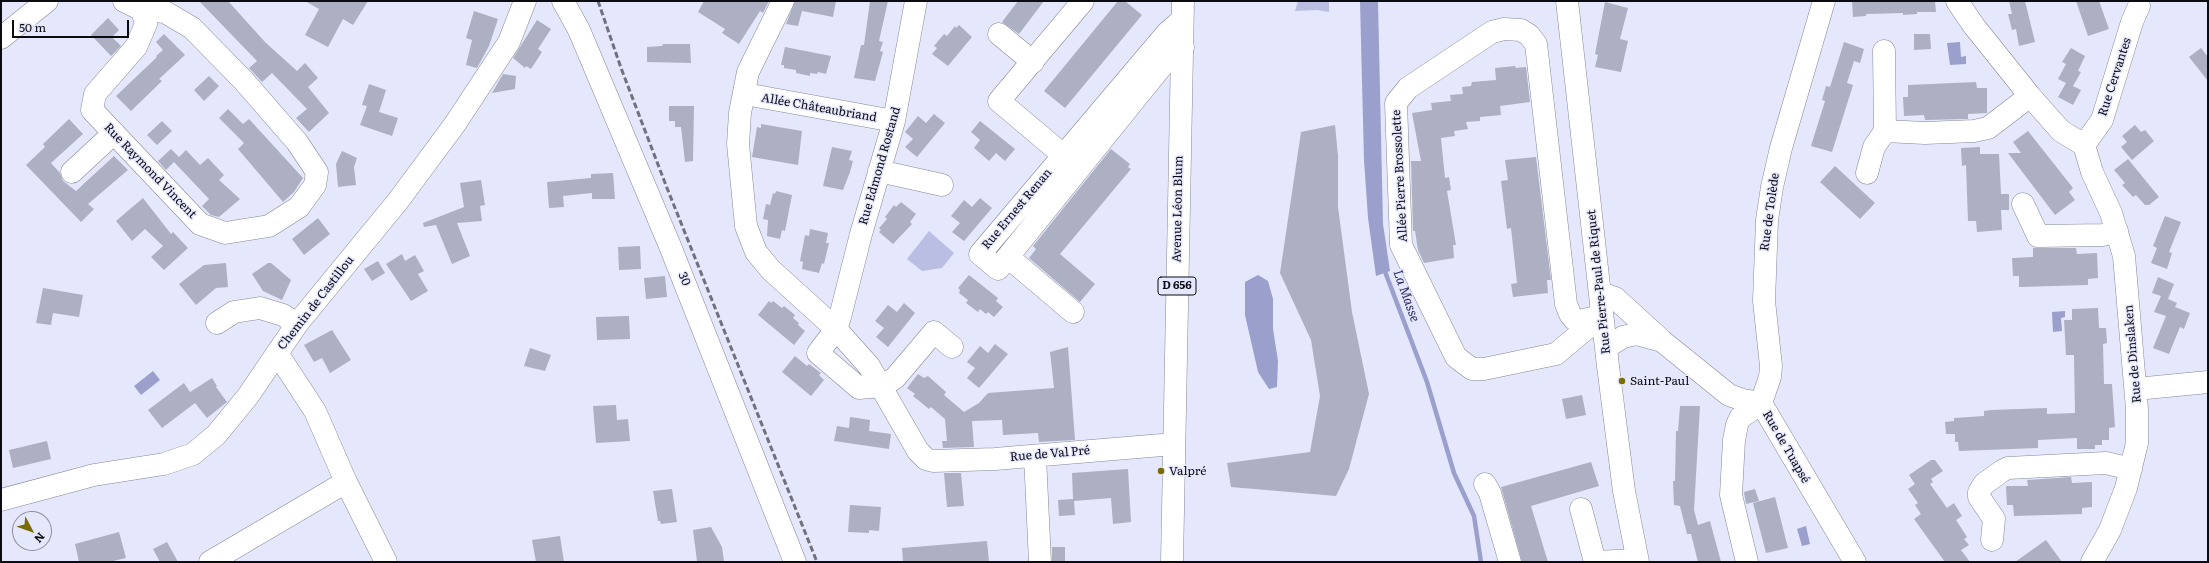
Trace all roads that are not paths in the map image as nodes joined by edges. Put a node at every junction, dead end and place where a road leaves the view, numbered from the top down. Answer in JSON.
{"nodes":[{"id":1,"x":47,"y":1,"type":"edge"},
{"id":2,"x":525,"y":1,"type":"edge"},
{"id":3,"x":563,"y":1,"type":"edge"},
{"id":4,"x":783,"y":1,"type":"edge"},
{"id":5,"x":1083,"y":1,"type":"edge"},
{"id":6,"x":1567,"y":1,"type":"edge"},
{"id":7,"x":1824,"y":1,"type":"edge"},
{"id":8,"x":1958,"y":1,"type":"edge"},
{"id":9,"x":917,"y":2,"type":"edge"},
{"id":10,"x":133,"y":6,"type":"edge"},
{"id":11,"x":1182,"y":10,"type":"edge"},
{"id":12,"x":2132,"y":10,"type":"edge"},
{"id":13,"x":1000,"y":34,"type":"dead end"},
{"id":14,"x":1,"y":38,"type":"edge"},
{"id":15,"x":1183,"y":47,"type":"junction"},
{"id":16,"x":1884,"y":51,"type":"dead end"},
{"id":17,"x":1033,"y":62,"type":"junction"},
{"id":18,"x":745,"y":94,"type":"junction"},
{"id":19,"x":2030,"y":96,"type":"junction"},
{"id":20,"x":894,"y":121,"type":"junction"},
{"id":21,"x":1885,"y":131,"type":"junction"},
{"id":22,"x":114,"y":133,"type":"junction"},
{"id":23,"x":2084,"y":145,"type":"junction"},
{"id":24,"x":1063,"y":155,"type":"junction"},
{"id":25,"x":879,"y":171,"type":"junction"},
{"id":26,"x":72,"y":172,"type":"dead end"},
{"id":27,"x":1867,"y":173,"type":"dead end"},
{"id":28,"x":942,"y":185,"type":"dead end"},
{"id":29,"x":2023,"y":204,"type":"dead end"},
{"id":30,"x":2117,"y":231,"type":"junction"},
{"id":31,"x":1008,"y":256,"type":"junction"},
{"id":32,"x":1600,"y":292,"type":"junction"},
{"id":33,"x":1073,"y":312,"type":"dead end"},
{"id":34,"x":1595,"y":322,"type":"joint"},
{"id":35,"x":217,"y":323,"type":"dead end"},
{"id":36,"x":297,"y":324,"type":"junction"},
{"id":37,"x":836,"y":329,"type":"junction"},
{"id":38,"x":1662,"y":341,"type":"junction"},
{"id":39,"x":952,"y":347,"type":"dead end"},
{"id":40,"x":1607,"y":347,"type":"junction"},
{"id":41,"x":277,"y":353,"type":"junction"},
{"id":42,"x":2208,"y":382,"type":"edge"},
{"id":43,"x":882,"y":386,"type":"junction"},
{"id":44,"x":2136,"y":389,"type":"junction"},
{"id":45,"x":1761,"y":403,"type":"junction"},
{"id":46,"x":1174,"y":444,"type":"junction"},
{"id":47,"x":1035,"y":456,"type":"junction"},
{"id":48,"x":2131,"y":469,"type":"junction"},
{"id":49,"x":346,"y":482,"type":"junction"},
{"id":50,"x":1485,"y":484,"type":"dead end"},
{"id":51,"x":1,"y":500,"type":"edge"},
{"id":52,"x":1581,"y":509,"type":"dead end"},
{"id":53,"x":1992,"y":540,"type":"dead end"},
{"id":54,"x":1637,"y":561,"type":"edge"},
{"id":55,"x":210,"y":562,"type":"edge"},
{"id":56,"x":386,"y":562,"type":"edge"},
{"id":57,"x":795,"y":562,"type":"edge"},
{"id":58,"x":1040,"y":562,"type":"edge"},
{"id":59,"x":1172,"y":562,"type":"edge"},
{"id":60,"x":1510,"y":562,"type":"edge"},
{"id":61,"x":1595,"y":562,"type":"edge"},
{"id":62,"x":1747,"y":562,"type":"edge"},
{"id":63,"x":1855,"y":562,"type":"edge"},
{"id":64,"x":2092,"y":562,"type":"edge"}],
"edges":[{"from":1,"to":14,"type":"street"},
{"from":2,"to":36,"type":"street","name":"Chemin de Castillou"},
{"from":3,"to":57,"type":"street","name":"30"},
{"from":4,"to":18,"type":"street"},
{"from":5,"to":17,"type":"street"},
{"from":6,"to":32,"type":"street","name":"Rue Pierre-Paul de Riquet"},
{"from":7,"to":45,"type":"street","name":"Rue de Tolède"},
{"from":8,"to":19,"type":"street"},
{"from":9,"to":20,"type":"street","name":"Rue Edmond Rostand"},
{"from":10,"to":22,"type":"street","name":"Rue Raymond Vincent"},
{"from":10,"to":22,"type":"street","name":"Rue Raymond Vincent"},
{"from":11,"to":15,"type":"street","name":"Avenue Léon Blum","number":"D 656"},
{"from":11,"to":24,"type":"street","name":"Rue Ernest Renan"},
{"from":12,"to":23,"type":"street","name":"Rue Cervantes"},
{"from":13,"to":17,"type":"street"},
{"from":15,"to":31,"type":"street","name":"Rue Ernest Renan"},
{"from":15,"to":46,"type":"street","name":"Avenue Léon Blum","number":"D 656"},
{"from":16,"to":21,"type":"street"},
{"from":17,"to":24,"type":"street"},
{"from":18,"to":20,"type":"street","name":"Allée Châteaubriand"},
{"from":18,"to":37,"type":"street"},
{"from":19,"to":21,"type":"street"},
{"from":19,"to":23,"type":"street"},
{"from":20,"to":25,"type":"street","name":"Rue Edmond Rostand"},
{"from":21,"to":27,"type":"street"},
{"from":22,"to":26,"type":"street"},
{"from":23,"to":30,"type":"street","name":"Rue de Dinslaken"},
{"from":24,"to":31,"type":"street","name":"Rue Ernest Renan"},
{"from":25,"to":28,"type":"street"},
{"from":25,"to":37,"type":"street","name":"Rue Edmond Rostand"},
{"from":29,"to":30,"type":"street"},
{"from":30,"to":44,"type":"street","name":"Rue de Dinslaken"},
{"from":31,"to":33,"type":"street"},
{"from":32,"to":38,"type":"street"},
{"from":32,"to":40,"type":"street","name":"Rue Pierre-Paul de Riquet"},
{"from":34,"to":34,"type":"street","name":"Allée Pierre Brossolette"},
{"from":35,"to":36,"type":"street"},
{"from":36,"to":41,"type":"street","name":"Chemin de Castillou"},
{"from":37,"to":43,"type":"street"},
{"from":37,"to":43,"type":"street"},
{"from":38,"to":40,"type":"street","name":"Rue de Tuapsé"},
{"from":38,"to":45,"type":"street","name":"Rue de Tuapsé"},
{"from":39,"to":43,"type":"street"},
{"from":40,"to":54,"type":"street","name":"Rue Pierre-Paul de Riquet"},
{"from":41,"to":49,"type":"street"},
{"from":41,"to":51,"type":"street","name":"Chemin de Castillou"},
{"from":42,"to":44,"type":"street"},
{"from":43,"to":47,"type":"street","name":"Rue de Val Pré"},
{"from":44,"to":48,"type":"street","name":"Rue de Dinslaken"},
{"from":45,"to":62,"type":"street"},
{"from":45,"to":63,"type":"street","name":"Rue de Tuapsé"},
{"from":46,"to":47,"type":"street","name":"Rue de Val Pré"},
{"from":46,"to":59,"type":"street","name":"Avenue Léon Blum","number":"D 656"},
{"from":47,"to":58,"type":"street"},
{"from":48,"to":53,"type":"street"},
{"from":48,"to":64,"type":"street","name":"Rue de Dinslaken"},
{"from":49,"to":55,"type":"street"},
{"from":49,"to":56,"type":"street"},
{"from":50,"to":60,"type":"street"},
{"from":52,"to":61,"type":"street"},
{"from":54,"to":61,"type":"street"}]}
